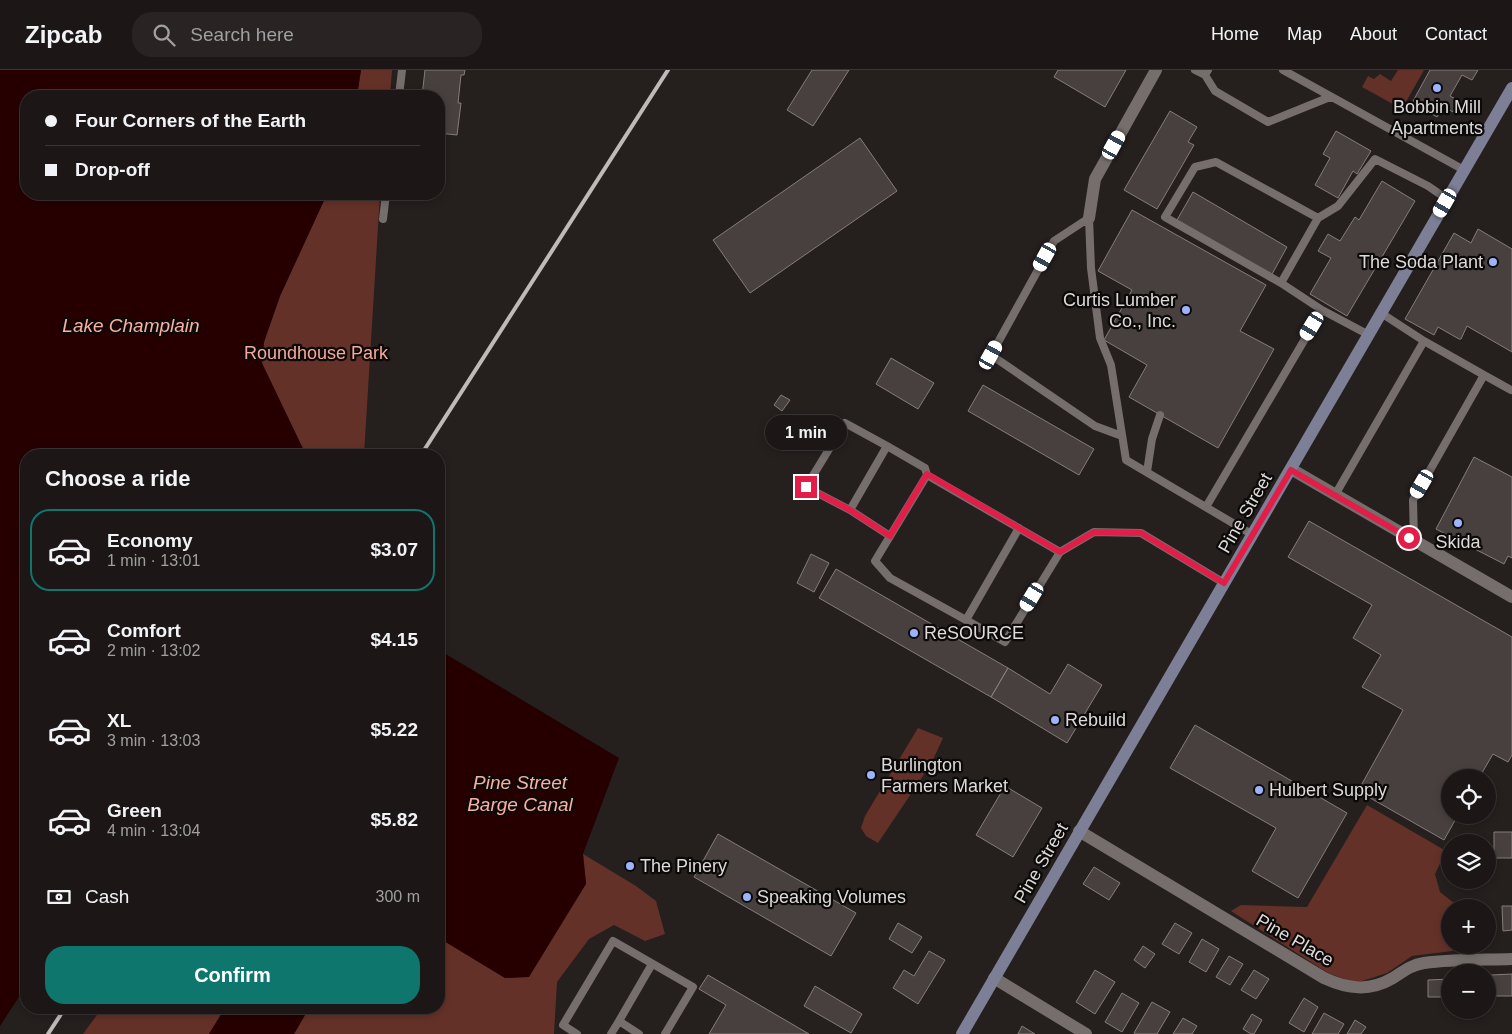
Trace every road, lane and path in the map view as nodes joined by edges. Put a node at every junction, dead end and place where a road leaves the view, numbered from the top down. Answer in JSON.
{"nodes":[{"id":1,"x":402,"y":70,"type":"edge"},
{"id":2,"x":1156,"y":70,"type":"edge"},
{"id":3,"x":1195,"y":70,"type":"edge"},
{"id":4,"x":1283,"y":70,"type":"edge"},
{"id":5,"x":1206,"y":73,"type":"edge"},
{"id":6,"x":1512,"y":88,"type":"edge"},
{"id":7,"x":399,"y":90,"type":"edge"},
{"id":8,"x":1330,"y":97,"type":"junction"},
{"id":9,"x":1464,"y":170,"type":"junction"},
{"id":10,"x":1447,"y":199,"type":"junction"},
{"id":11,"x":385,"y":200,"type":"edge"},
{"id":12,"x":1088,"y":218,"type":"junction"},
{"id":13,"x":1318,"y":218,"type":"junction"},
{"id":14,"x":383,"y":219,"type":"dead end"},
{"id":15,"x":1281,"y":283,"type":"junction"},
{"id":16,"x":1322,"y":310,"type":"junction"},
{"id":17,"x":1381,"y":313,"type":"junction"},
{"id":18,"x":1369,"y":335,"type":"junction"},
{"id":19,"x":1424,"y":341,"type":"junction"},
{"id":20,"x":1484,"y":375,"type":"junction"},
{"id":21,"x":1512,"y":390,"type":"edge"},
{"id":22,"x":1160,"y":415,"type":"dead end"},
{"id":23,"x":1122,"y":436,"type":"junction"},
{"id":24,"x":887,"y":446,"type":"junction"},
{"id":25,"x":1291,"y":470,"type":"junction"},
{"id":26,"x":1147,"y":472,"type":"junction"},
{"id":27,"x":927,"y":474,"type":"junction"},
{"id":28,"x":1335,"y":495,"type":"junction"},
{"id":29,"x":1206,"y":507,"type":"junction"},
{"id":30,"x":850,"y":510,"type":"junction"},
{"id":31,"x":1019,"y":528,"type":"junction"},
{"id":32,"x":1253,"y":535,"type":"junction"},
{"id":33,"x":890,"y":536,"type":"junction"},
{"id":34,"x":1414,"y":541,"type":"junction"},
{"id":35,"x":1060,"y":552,"type":"junction"},
{"id":36,"x":1224,"y":583,"type":"junction"},
{"id":37,"x":1512,"y":597,"type":"edge"},
{"id":38,"x":966,"y":620,"type":"junction"},
{"id":39,"x":1079,"y":832,"type":"junction"},
{"id":40,"x":1512,"y":959,"type":"edge"},
{"id":41,"x":652,"y":964,"type":"junction"},
{"id":42,"x":994,"y":978,"type":"junction"},
{"id":43,"x":619,"y":1021,"type":"junction"},
{"id":44,"x":577,"y":1034,"type":"edge"},
{"id":45,"x":611,"y":1034,"type":"edge"},
{"id":46,"x":639,"y":1034,"type":"edge"},
{"id":47,"x":665,"y":1034,"type":"edge"},
{"id":48,"x":962,"y":1034,"type":"edge"},
{"id":49,"x":1086,"y":1034,"type":"edge"}],
"edges":[{"from":1,"to":7,"type":"lane"},
{"from":2,"to":12,"type":"street"},
{"from":3,"to":5,"type":"lane"},
{"from":4,"to":8,"type":"lane"},
{"from":5,"to":8,"type":"lane"},
{"from":6,"to":9,"type":"main road","name":"Pine Street"},
{"from":8,"to":9,"type":"lane"},
{"from":9,"to":10,"type":"main road","name":"Pine Street"},
{"from":10,"to":13,"type":"lane"},
{"from":10,"to":17,"type":"main road","name":"Pine Street"},
{"from":11,"to":14,"type":"lane"},
{"from":12,"to":23,"type":"lane"},
{"from":12,"to":23,"type":"lane"},
{"from":13,"to":15,"type":"lane"},
{"from":13,"to":15,"type":"lane"},
{"from":15,"to":16,"type":"lane"},
{"from":16,"to":18,"type":"lane"},
{"from":16,"to":29,"type":"lane"},
{"from":17,"to":18,"type":"main road","name":"Pine Street"},
{"from":17,"to":19,"type":"lane"},
{"from":18,"to":25,"type":"main road","name":"Pine Street"},
{"from":19,"to":20,"type":"lane"},
{"from":19,"to":28,"type":"lane"},
{"from":20,"to":21,"type":"lane"},
{"from":20,"to":34,"type":"lane"},
{"from":22,"to":26,"type":"lane"},
{"from":23,"to":26,"type":"lane"},
{"from":24,"to":27,"type":"lane"},
{"from":24,"to":30,"type":"lane"},
{"from":24,"to":30,"type":"lane"},
{"from":25,"to":28,"type":"street"},
{"from":25,"to":32,"type":"main road","name":"Pine Street"},
{"from":26,"to":29,"type":"lane"},
{"from":27,"to":31,"type":"lane"},
{"from":27,"to":33,"type":"lane"},
{"from":28,"to":34,"type":"street"},
{"from":29,"to":32,"type":"lane"},
{"from":30,"to":33,"type":"lane"},
{"from":31,"to":35,"type":"lane"},
{"from":31,"to":38,"type":"lane"},
{"from":32,"to":36,"type":"main road","name":"Pine Street"},
{"from":33,"to":38,"type":"lane"},
{"from":34,"to":37,"type":"street"},
{"from":35,"to":36,"type":"lane"},
{"from":35,"to":38,"type":"lane"},
{"from":36,"to":39,"type":"main road","name":"Pine Street"},
{"from":39,"to":40,"type":"street","name":"Pine Place"},
{"from":39,"to":42,"type":"main road","name":"Pine Street"},
{"from":41,"to":43,"type":"lane"},
{"from":41,"to":44,"type":"lane"},
{"from":41,"to":47,"type":"lane"},
{"from":42,"to":48,"type":"main road","name":"Pine Street"},
{"from":42,"to":49,"type":"street"},
{"from":43,"to":45,"type":"lane"},
{"from":43,"to":46,"type":"lane"}]}
